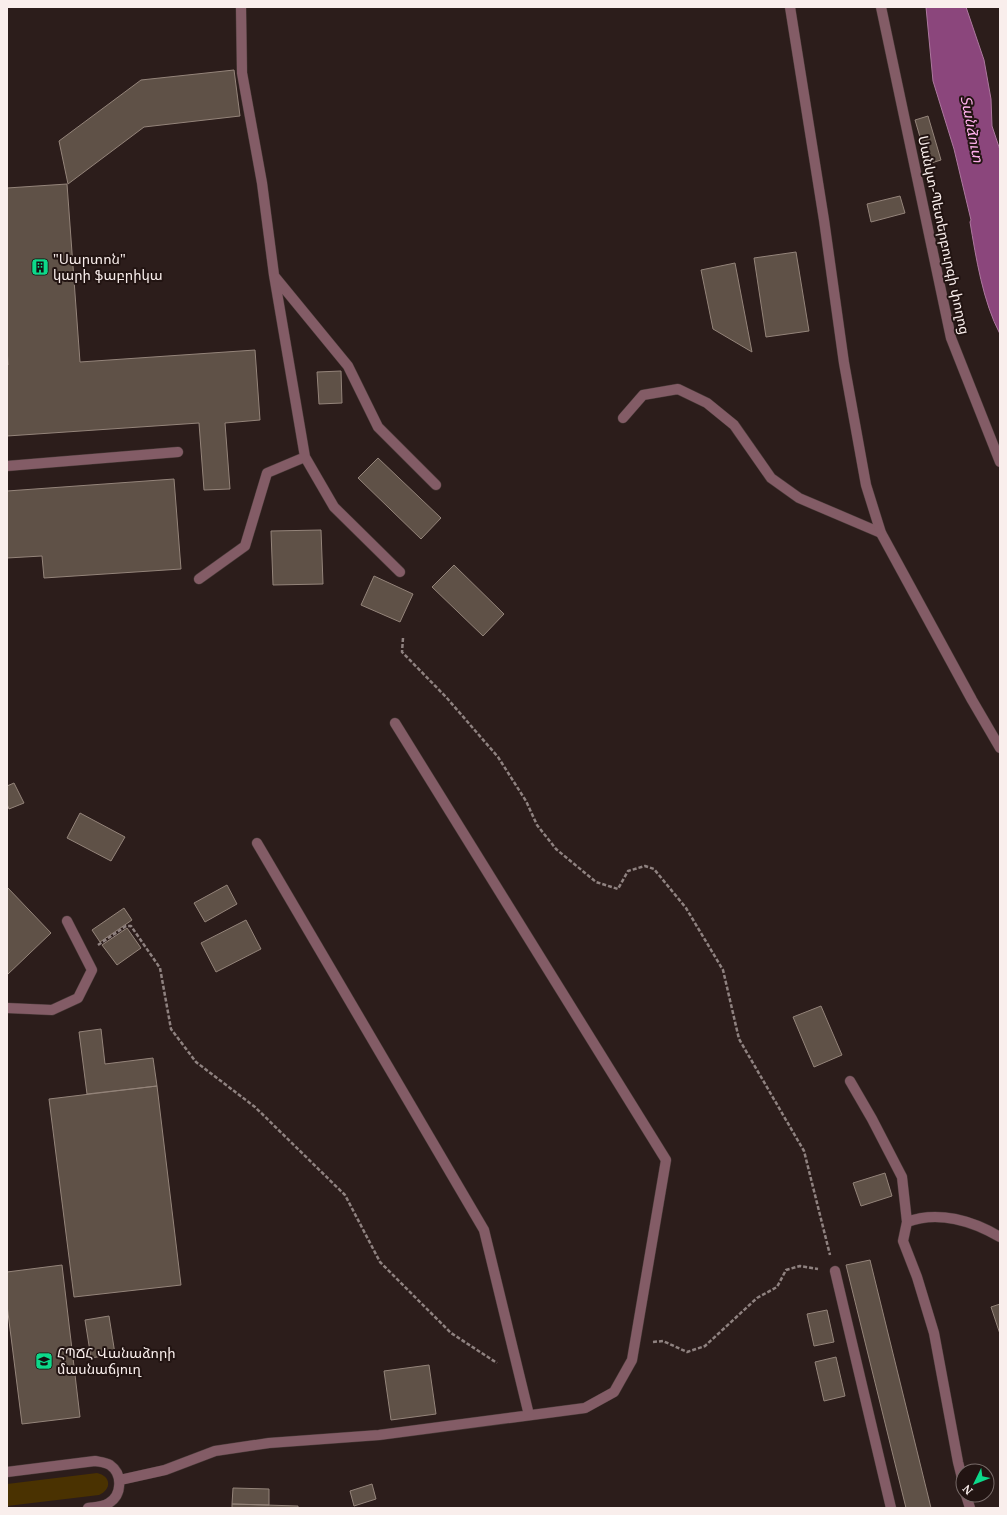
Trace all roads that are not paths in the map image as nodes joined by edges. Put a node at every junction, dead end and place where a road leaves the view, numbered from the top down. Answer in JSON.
{"nodes":[{"id":1,"x":240,"y":7,"type":"edge"},
{"id":2,"x":790,"y":7,"type":"edge"},
{"id":3,"x":881,"y":7,"type":"edge"},
{"id":4,"x":274,"y":275,"type":"junction"},
{"id":5,"x":623,"y":418,"type":"dead end"},
{"id":6,"x":178,"y":452,"type":"dead end"},
{"id":7,"x":305,"y":457,"type":"junction"},
{"id":8,"x":1000,"y":462,"type":"edge"},
{"id":9,"x":7,"y":466,"type":"edge"},
{"id":10,"x":436,"y":485,"type":"dead end"},
{"id":11,"x":880,"y":533,"type":"junction"},
{"id":12,"x":400,"y":572,"type":"dead end"},
{"id":13,"x":199,"y":579,"type":"dead end"},
{"id":14,"x":395,"y":723,"type":"dead end"},
{"id":15,"x":1000,"y":748,"type":"edge"},
{"id":16,"x":257,"y":843,"type":"dead end"},
{"id":17,"x":67,"y":921,"type":"dead end"},
{"id":18,"x":7,"y":1008,"type":"edge"},
{"id":19,"x":850,"y":1081,"type":"dead end"},
{"id":20,"x":907,"y":1222,"type":"junction"},
{"id":21,"x":1000,"y":1237,"type":"edge"},
{"id":22,"x":835,"y":1271,"type":"road end"},
{"id":23,"x":529,"y":1415,"type":"junction"},
{"id":24,"x":958,"y":1463,"type":"edge"},
{"id":25,"x":7,"y":1472,"type":"edge"},
{"id":26,"x":120,"y":1480,"type":"junction"},
{"id":27,"x":88,"y":1508,"type":"edge"},
{"id":28,"x":891,"y":1508,"type":"edge"}],
"edges":[{"from":1,"to":4,"type":"street"},
{"from":2,"to":11,"type":"street"},
{"from":3,"to":8,"type":"street","name":"Սանկտ-Պետերբուրգի փողոց"},
{"from":4,"to":7,"type":"street"},
{"from":4,"to":10,"type":"street"},
{"from":5,"to":11,"type":"street"},
{"from":6,"to":9,"type":"street"},
{"from":7,"to":12,"type":"street"},
{"from":7,"to":13,"type":"street"},
{"from":11,"to":15,"type":"street"},
{"from":14,"to":23,"type":"street"},
{"from":16,"to":23,"type":"street"},
{"from":17,"to":18,"type":"street"},
{"from":19,"to":20,"type":"street"},
{"from":20,"to":21,"type":"street"},
{"from":20,"to":24,"type":"street"},
{"from":22,"to":28,"type":"street"},
{"from":23,"to":26,"type":"street"},
{"from":25,"to":26,"type":"street"},
{"from":26,"to":27,"type":"street"}]}
